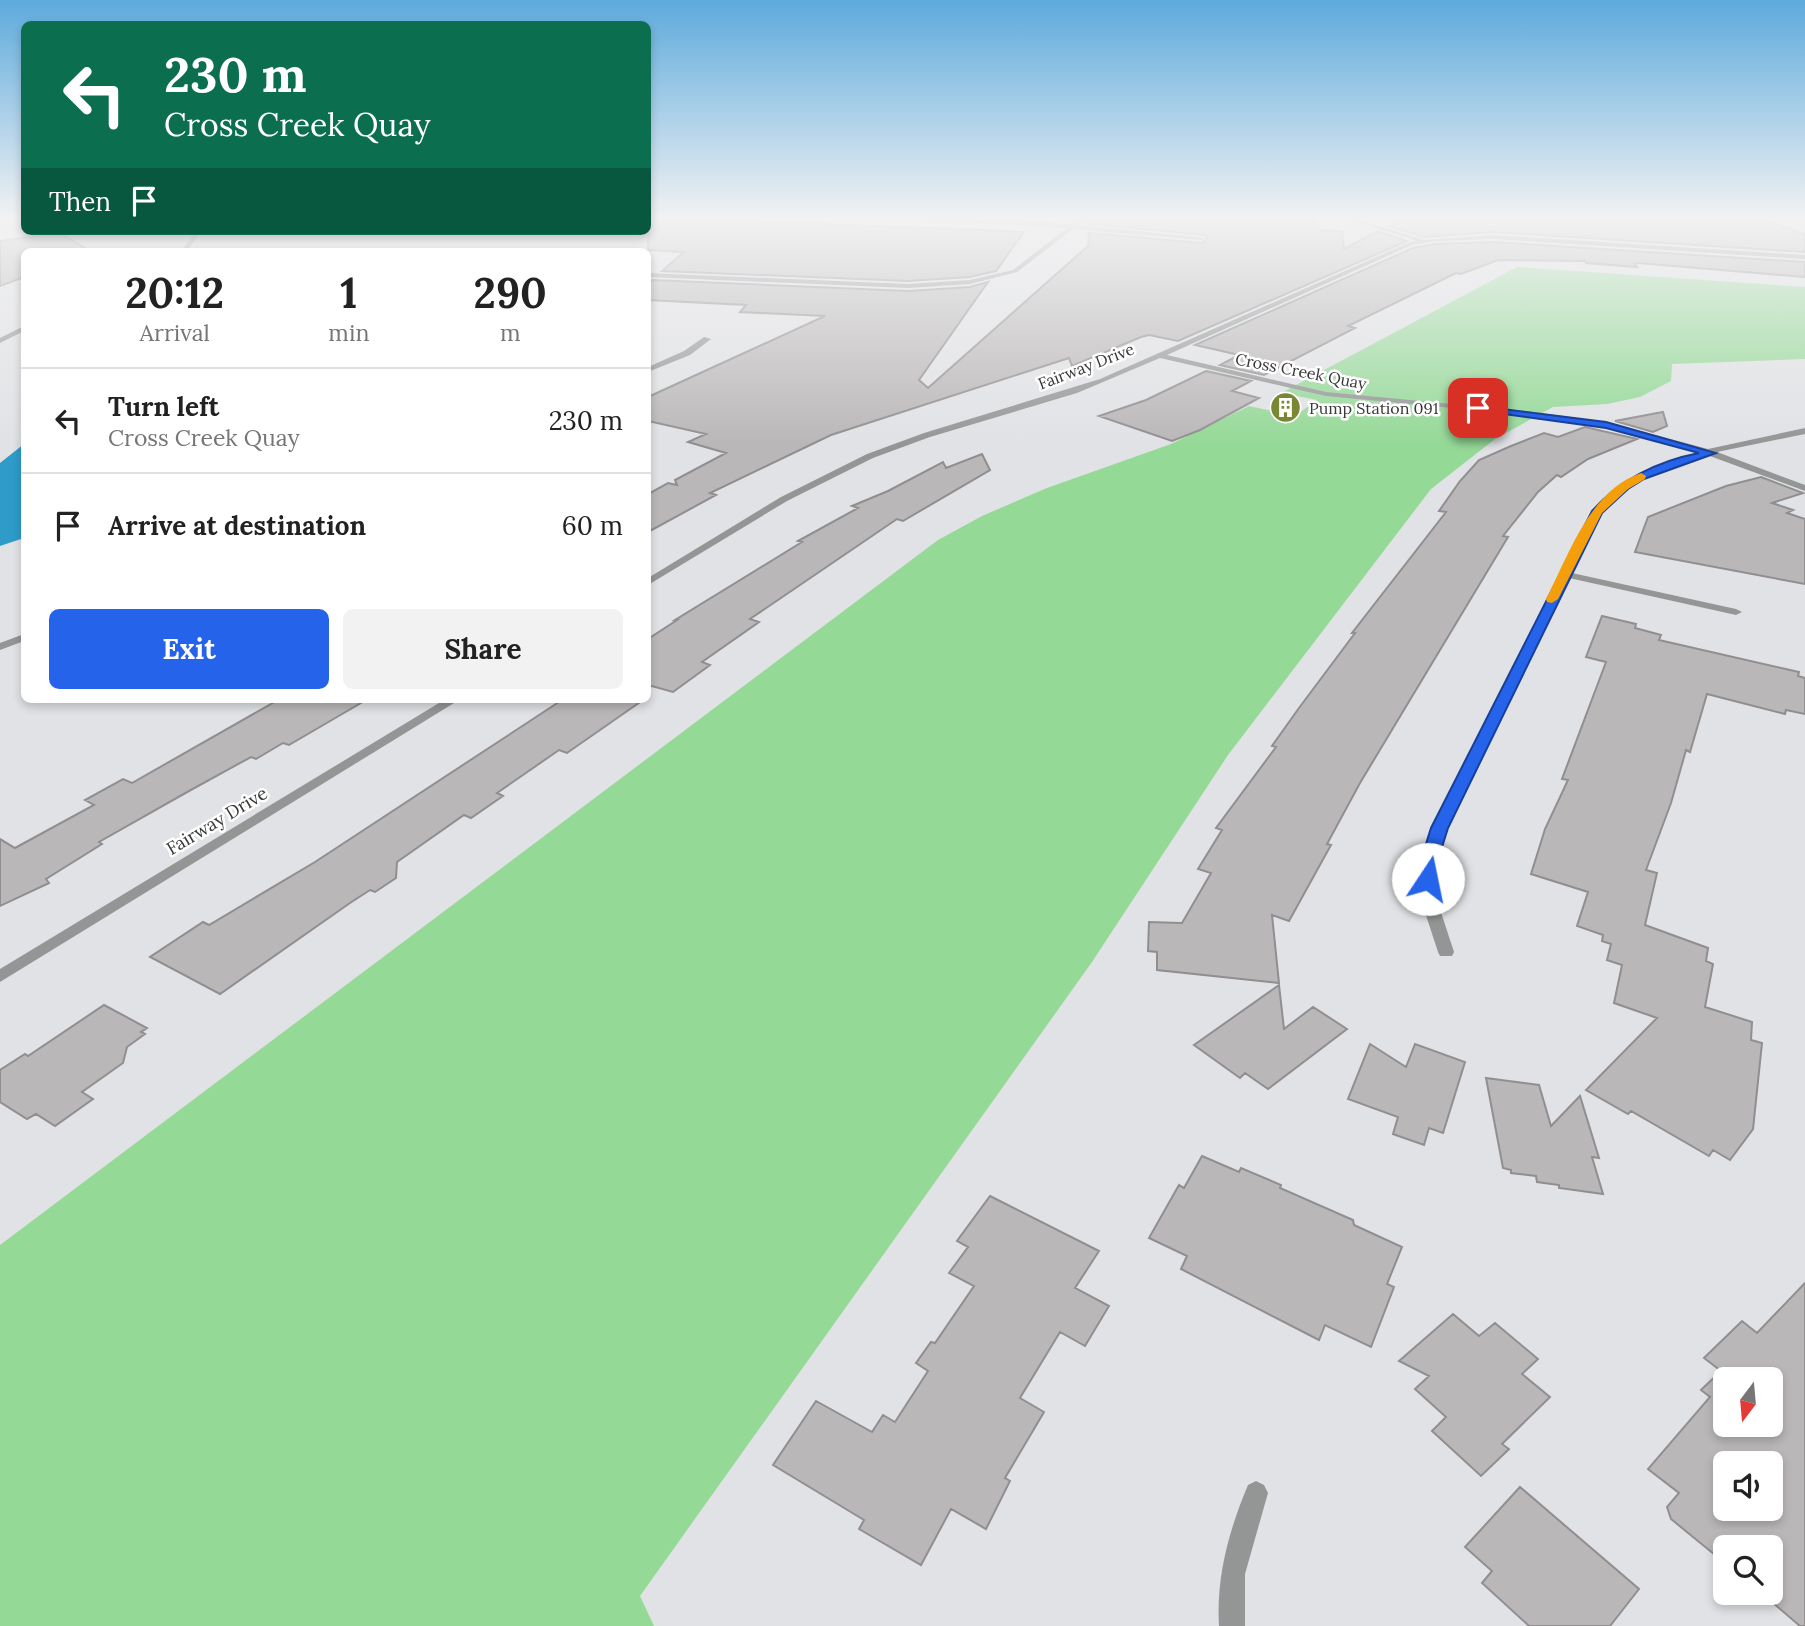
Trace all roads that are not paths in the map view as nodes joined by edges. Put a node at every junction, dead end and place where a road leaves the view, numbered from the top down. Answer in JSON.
{"nodes":[{"id":1,"x":1302,"y":292,"type":"edge"},
{"id":2,"x":21,"y":329,"type":"edge"},
{"id":3,"x":21,"y":336,"type":"edge"},
{"id":4,"x":3,"y":338,"type":"edge"},
{"id":5,"x":707,"y":339,"type":"dead end"},
{"id":6,"x":1160,"y":356,"type":"junction"},
{"id":7,"x":651,"y":369,"type":"edge"},
{"id":8,"x":1805,"y":431,"type":"edge"},
{"id":9,"x":1711,"y":453,"type":"junction"},
{"id":10,"x":1805,"y":488,"type":"edge"},
{"id":11,"x":1564,"y":574,"type":"junction"},
{"id":12,"x":651,"y":580,"type":"edge"},
{"id":13,"x":1737,"y":612,"type":"dead end"},
{"id":14,"x":21,"y":638,"type":"edge"},
{"id":15,"x":0,"y":647,"type":"edge"},
{"id":16,"x":448,"y":703,"type":"edge"},
{"id":17,"x":1446,"y":952,"type":"dead end"},
{"id":18,"x":0,"y":976,"type":"edge"},
{"id":19,"x":1256,"y":1493,"type":"dead end"},
{"id":20,"x":1232,"y":1626,"type":"edge"}],
"edges":[{"from":1,"to":6,"type":"street","name":"Fairway Drive"},
{"from":2,"to":4,"type":"street"},
{"from":3,"to":4,"type":"street"},
{"from":5,"to":7,"type":"street"},
{"from":6,"to":9,"type":"street","name":"Cross Creek Quay"},
{"from":6,"to":12,"type":"street","name":"Fairway Drive"},
{"from":8,"to":9,"type":"street"},
{"from":9,"to":10,"type":"street","name":"Cross Creek Quay"},
{"from":9,"to":11,"type":"street"},
{"from":11,"to":13,"type":"street"},
{"from":11,"to":17,"type":"street"},
{"from":14,"to":15,"type":"street"},
{"from":16,"to":18,"type":"street","name":"Fairway Drive"},
{"from":19,"to":20,"type":"street"}]}
